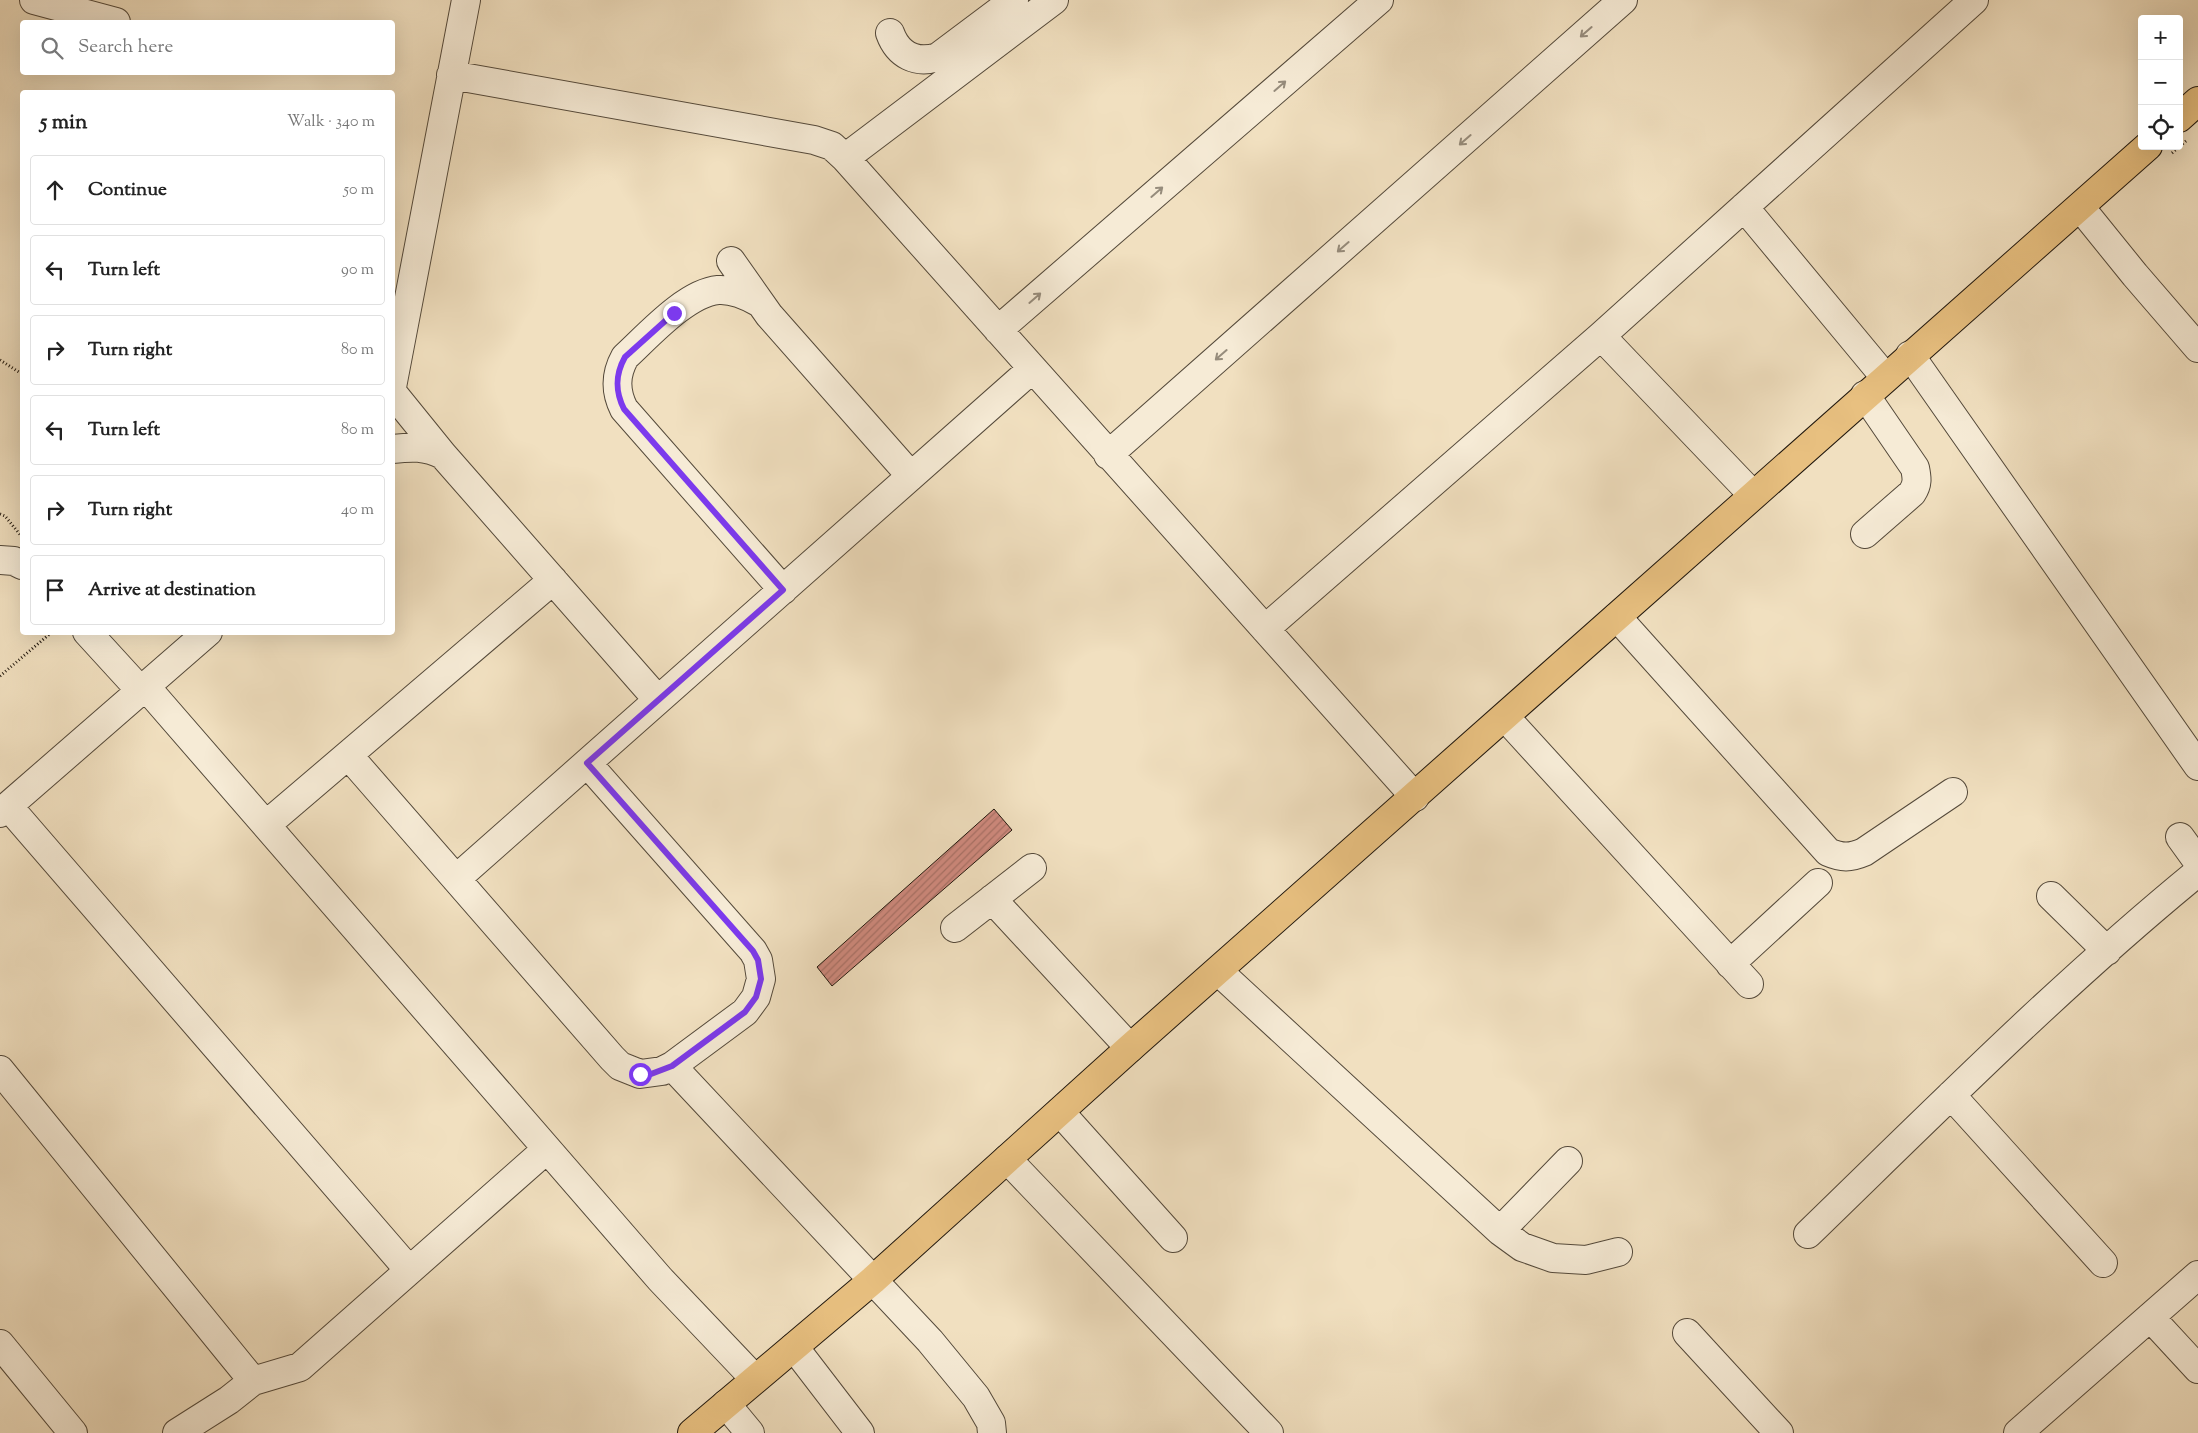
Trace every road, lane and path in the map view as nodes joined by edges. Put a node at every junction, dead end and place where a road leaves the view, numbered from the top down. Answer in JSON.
{"nodes":[{"id":1,"x":34,"y":0,"type":"edge"},
{"id":2,"x":466,"y":0,"type":"edge"},
{"id":3,"x":1014,"y":0,"type":"edge"},
{"id":4,"x":1054,"y":0,"type":"edge"},
{"id":5,"x":1379,"y":0,"type":"edge"},
{"id":6,"x":1623,"y":0,"type":"edge"},
{"id":7,"x":1974,"y":0,"type":"edge"},
{"id":8,"x":109,"y":20,"type":"edge"},
{"id":9,"x":890,"y":33,"type":"dead end"},
{"id":10,"x":451,"y":75,"type":"junction"},
{"id":11,"x":2198,"y":101,"type":"edge"},
{"id":12,"x":2183,"y":114,"type":"edge"},
{"id":13,"x":2144,"y":150,"type":"edge"},
{"id":14,"x":845,"y":158,"type":"junction"},
{"id":15,"x":1744,"y":207,"type":"junction"},
{"id":16,"x":2080,"y":207,"type":"junction"},
{"id":17,"x":731,"y":261,"type":"dead end"},
{"id":18,"x":758,"y":302,"type":"junction"},
{"id":19,"x":998,"y":330,"type":"junction"},
{"id":20,"x":1602,"y":336,"type":"junction"},
{"id":21,"x":2198,"y":348,"type":"edge"},
{"id":22,"x":1910,"y":355,"type":"junction"},
{"id":23,"x":0,"y":360,"type":"edge"},
{"id":24,"x":1032,"y":369,"type":"junction"},
{"id":25,"x":395,"y":371,"type":"edge"},
{"id":26,"x":20,"y":373,"type":"edge"},
{"id":27,"x":1886,"y":377,"type":"junction"},
{"id":28,"x":1865,"y":395,"type":"junction"},
{"id":29,"x":395,"y":396,"type":"edge"},
{"id":30,"x":395,"y":449,"type":"edge"},
{"id":31,"x":1108,"y":454,"type":"junction"},
{"id":32,"x":444,"y":455,"type":"junction"},
{"id":33,"x":911,"y":476,"type":"junction"},
{"id":34,"x":1754,"y":495,"type":"junction"},
{"id":35,"x":0,"y":514,"type":"edge"},
{"id":36,"x":20,"y":534,"type":"edge"},
{"id":37,"x":1865,"y":534,"type":"dead end"},
{"id":38,"x":0,"y":560,"type":"edge"},
{"id":39,"x":20,"y":564,"type":"edge"},
{"id":40,"x":553,"y":580,"type":"junction"},
{"id":41,"x":783,"y":590,"type":"junction"},
{"id":42,"x":1617,"y":617,"type":"junction"},
{"id":43,"x":1265,"y":629,"type":"junction"},
{"id":44,"x":48,"y":635,"type":"edge"},
{"id":45,"x":90,"y":635,"type":"edge"},
{"id":46,"x":205,"y":635,"type":"edge"},
{"id":47,"x":0,"y":676,"type":"edge"},
{"id":48,"x":143,"y":689,"type":"junction"},
{"id":49,"x":658,"y":700,"type":"junction"},
{"id":50,"x":1505,"y":717,"type":"junction"},
{"id":51,"x":348,"y":755,"type":"junction"},
{"id":52,"x":587,"y":763,"type":"junction"},
{"id":53,"x":2198,"y":766,"type":"edge"},
{"id":54,"x":1952,"y":792,"type":"dead end"},
{"id":55,"x":1415,"y":797,"type":"junction"},
{"id":56,"x":4,"y":810,"type":"edge"},
{"id":57,"x":266,"y":825,"type":"junction"},
{"id":58,"x":2180,"y":837,"type":"dead end"},
{"id":59,"x":2198,"y":862,"type":"edge"},
{"id":60,"x":1032,"y":868,"type":"dead end"},
{"id":61,"x":2198,"y":872,"type":"edge"},
{"id":62,"x":456,"y":879,"type":"junction"},
{"id":63,"x":1818,"y":883,"type":"dead end"},
{"id":64,"x":2051,"y":896,"type":"dead end"},
{"id":65,"x":992,"y":899,"type":"junction"},
{"id":66,"x":955,"y":928,"type":"dead end"},
{"id":67,"x":2107,"y":952,"type":"junction"},
{"id":68,"x":1730,"y":964,"type":"junction"},
{"id":69,"x":1218,"y":971,"type":"junction"},
{"id":70,"x":1749,"y":984,"type":"dead end"},
{"id":71,"x":1130,"y":1048,"type":"junction"},
{"id":72,"x":672,"y":1066,"type":"junction"},
{"id":73,"x":0,"y":1070,"type":"edge"},
{"id":74,"x":1952,"y":1095,"type":"junction"},
{"id":75,"x":1060,"y":1112,"type":"junction"},
{"id":76,"x":547,"y":1148,"type":"junction"},
{"id":77,"x":1007,"y":1159,"type":"junction"},
{"id":78,"x":1568,"y":1161,"type":"dead end"},
{"id":79,"x":1500,"y":1231,"type":"junction"},
{"id":80,"x":1808,"y":1234,"type":"dead end"},
{"id":81,"x":1173,"y":1238,"type":"dead end"},
{"id":82,"x":1618,"y":1252,"type":"dead end"},
{"id":83,"x":2103,"y":1263,"type":"dead end"},
{"id":84,"x":410,"y":1270,"type":"junction"},
{"id":85,"x":2198,"y":1275,"type":"edge"},
{"id":86,"x":873,"y":1280,"type":"junction"},
{"id":87,"x":2150,"y":1317,"type":"junction"},
{"id":88,"x":1687,"y":1333,"type":"dead end"},
{"id":89,"x":0,"y":1344,"type":"edge"},
{"id":90,"x":794,"y":1347,"type":"junction"},
{"id":91,"x":2198,"y":1369,"type":"edge"},
{"id":92,"x":755,"y":1379,"type":"junction"},
{"id":93,"x":254,"y":1381,"type":"junction"},
{"id":94,"x":726,"y":1404,"type":"junction"},
{"id":95,"x":73,"y":1433,"type":"edge"},
{"id":96,"x":177,"y":1433,"type":"edge"},
{"id":97,"x":692,"y":1433,"type":"edge"},
{"id":98,"x":750,"y":1433,"type":"edge"},
{"id":99,"x":860,"y":1433,"type":"edge"},
{"id":100,"x":992,"y":1433,"type":"edge"},
{"id":101,"x":1268,"y":1433,"type":"edge"},
{"id":102,"x":1779,"y":1433,"type":"edge"},
{"id":103,"x":2018,"y":1433,"type":"edge"}],
"edges":[{"from":1,"to":8,"type":"street"},
{"from":2,"to":10,"type":"street"},
{"from":3,"to":9,"type":"street"},
{"from":4,"to":14,"type":"street"},
{"from":19,"to":5,"type":"street","one_way":true},
{"from":6,"to":31,"type":"street","one_way":true},
{"from":7,"to":15,"type":"street"},
{"from":10,"to":14,"type":"street"},
{"from":10,"to":25,"type":"street"},
{"from":11,"to":12,"type":"main road"},
{"from":13,"to":16,"type":"main road"},
{"from":14,"to":19,"type":"street"},
{"from":15,"to":20,"type":"street"},
{"from":15,"to":27,"type":"street"},
{"from":16,"to":21,"type":"street"},
{"from":16,"to":22,"type":"main road"},
{"from":17,"to":18,"type":"street"},
{"from":18,"to":33,"type":"street"},
{"from":18,"to":41,"type":"street"},
{"from":19,"to":24,"type":"street"},
{"from":20,"to":34,"type":"street"},
{"from":20,"to":43,"type":"street"},
{"from":22,"to":27,"type":"main road"},
{"from":22,"to":53,"type":"street"},
{"from":23,"to":26,"type":"path"},
{"from":24,"to":31,"type":"street"},
{"from":24,"to":33,"type":"street"},
{"from":27,"to":28,"type":"main road"},
{"from":28,"to":34,"type":"main road"},
{"from":28,"to":37,"type":"street"},
{"from":29,"to":32,"type":"street"},
{"from":30,"to":32,"type":"street"},
{"from":31,"to":43,"type":"street"},
{"from":32,"to":40,"type":"street"},
{"from":33,"to":41,"type":"street"},
{"from":34,"to":42,"type":"main road"},
{"from":35,"to":36,"type":"path"},
{"from":38,"to":39,"type":"street"},
{"from":40,"to":49,"type":"street"},
{"from":40,"to":51,"type":"street"},
{"from":41,"to":49,"type":"street"},
{"from":42,"to":50,"type":"main road"},
{"from":42,"to":54,"type":"street"},
{"from":43,"to":55,"type":"street"},
{"from":44,"to":47,"type":"path"},
{"from":45,"to":48,"type":"street"},
{"from":46,"to":48,"type":"street"},
{"from":48,"to":56,"type":"street"},
{"from":48,"to":57,"type":"street"},
{"from":49,"to":52,"type":"street"},
{"from":50,"to":55,"type":"main road"},
{"from":50,"to":68,"type":"street"},
{"from":51,"to":57,"type":"street"},
{"from":51,"to":62,"type":"street"},
{"from":52,"to":62,"type":"street"},
{"from":52,"to":72,"type":"street"},
{"from":55,"to":69,"type":"main road"},
{"from":56,"to":84,"type":"street"},
{"from":57,"to":76,"type":"street"},
{"from":58,"to":59,"type":"street"},
{"from":60,"to":65,"type":"street"},
{"from":61,"to":67,"type":"street"},
{"from":62,"to":72,"type":"street"},
{"from":63,"to":68,"type":"street"},
{"from":64,"to":67,"type":"street"},
{"from":65,"to":66,"type":"street"},
{"from":65,"to":71,"type":"street"},
{"from":67,"to":74,"type":"street"},
{"from":68,"to":70,"type":"street"},
{"from":69,"to":71,"type":"main road"},
{"from":69,"to":79,"type":"street"},
{"from":71,"to":75,"type":"main road"},
{"from":72,"to":86,"type":"street"},
{"from":73,"to":93,"type":"street"},
{"from":74,"to":80,"type":"street"},
{"from":74,"to":83,"type":"street"},
{"from":75,"to":77,"type":"main road"},
{"from":75,"to":81,"type":"street"},
{"from":76,"to":84,"type":"street"},
{"from":76,"to":92,"type":"street"},
{"from":77,"to":86,"type":"main road"},
{"from":77,"to":101,"type":"street"},
{"from":78,"to":79,"type":"street"},
{"from":79,"to":82,"type":"street"},
{"from":84,"to":93,"type":"street"},
{"from":85,"to":87,"type":"street"},
{"from":86,"to":90,"type":"main road"},
{"from":86,"to":100,"type":"street"},
{"from":87,"to":91,"type":"street"},
{"from":87,"to":103,"type":"street"},
{"from":88,"to":102,"type":"street"},
{"from":89,"to":95,"type":"street"},
{"from":90,"to":92,"type":"main road"},
{"from":90,"to":99,"type":"street"},
{"from":92,"to":94,"type":"main road"},
{"from":93,"to":96,"type":"street"},
{"from":94,"to":97,"type":"main road"},
{"from":94,"to":98,"type":"street"}]}
